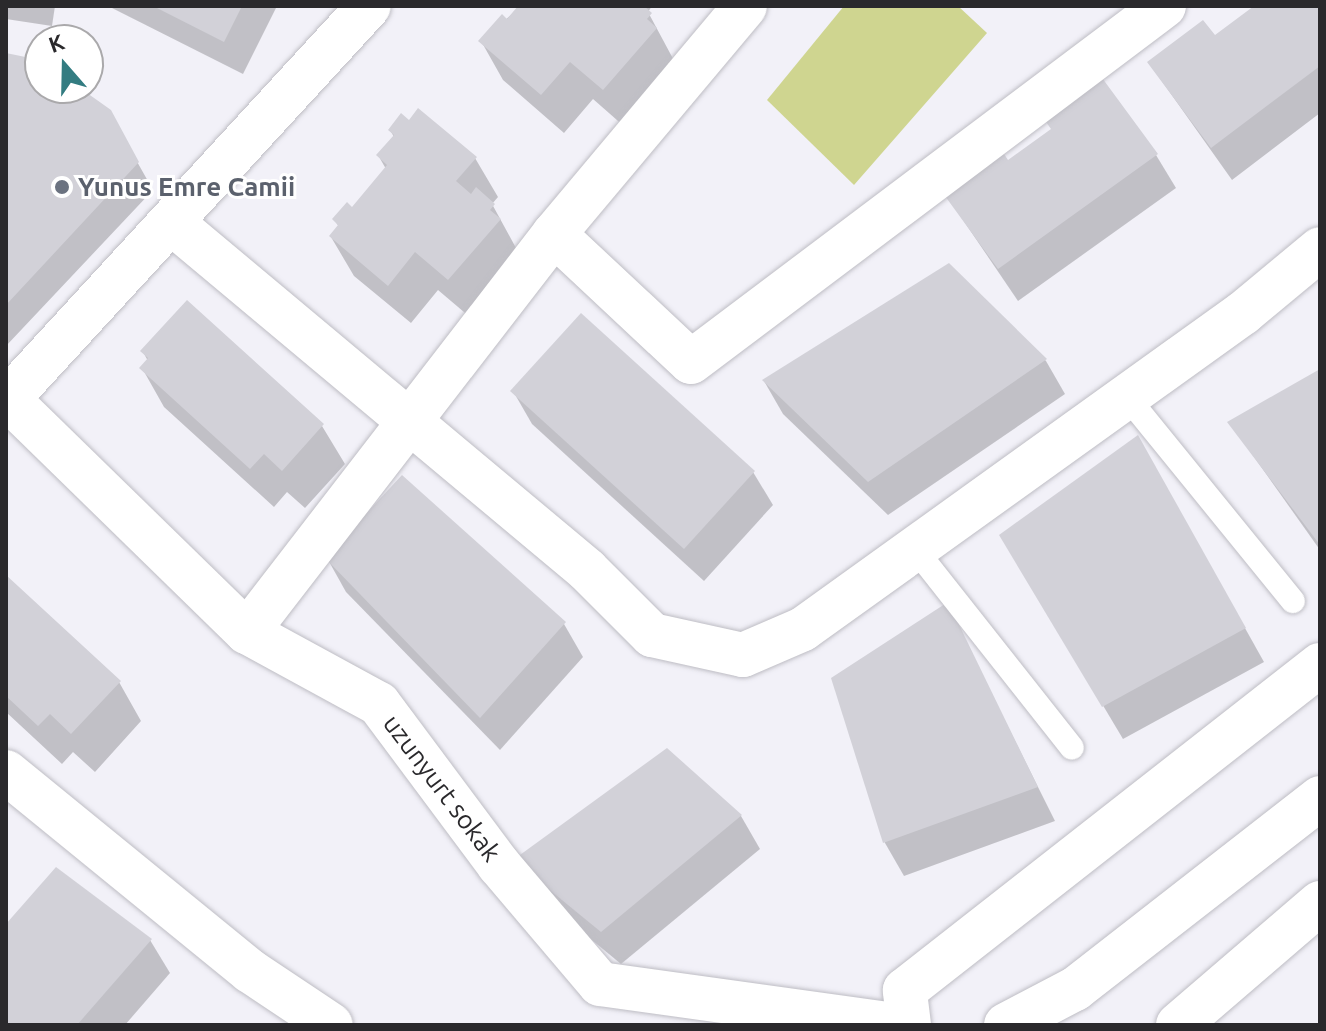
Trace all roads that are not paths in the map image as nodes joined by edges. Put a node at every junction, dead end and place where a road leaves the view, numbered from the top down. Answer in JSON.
{"nodes":[{"id":1,"x":369,"y":6,"type":"edge"},
{"id":2,"x":745,"y":6,"type":"edge"},
{"id":3,"x":1164,"y":6,"type":"edge"},
{"id":4,"x":171,"y":222,"type":"junction"},
{"id":5,"x":554,"y":234,"type":"junction"},
{"id":6,"x":1315,"y":263,"type":"edge"},
{"id":7,"x":1127,"y":397,"type":"junction"},
{"id":8,"x":7,"y":400,"type":"edge"},
{"id":9,"x":409,"y":423,"type":"junction"},
{"id":10,"x":915,"y":549,"type":"junction"},
{"id":11,"x":1293,"y":601,"type":"dead end"},
{"id":12,"x":247,"y":632,"type":"junction"},
{"id":13,"x":1320,"y":665,"type":"edge"},
{"id":14,"x":1072,"y":748,"type":"dead end"},
{"id":15,"x":6,"y":772,"type":"edge"},
{"id":16,"x":1320,"y":798,"type":"edge"},
{"id":17,"x":1320,"y":903,"type":"edge"},
{"id":18,"x":331,"y":1025,"type":"edge"},
{"id":19,"x":895,"y":1025,"type":"edge"},
{"id":20,"x":909,"y":1025,"type":"edge"},
{"id":21,"x":1006,"y":1025,"type":"edge"},
{"id":22,"x":1178,"y":1025,"type":"edge"}],
"edges":[{"from":1,"to":4,"type":"street"},
{"from":2,"to":5,"type":"street"},
{"from":3,"to":5,"type":"street"},
{"from":4,"to":8,"type":"street"},
{"from":4,"to":9,"type":"street"},
{"from":5,"to":9,"type":"street"},
{"from":6,"to":7,"type":"street"},
{"from":7,"to":10,"type":"street"},
{"from":7,"to":11,"type":"lane"},
{"from":8,"to":12,"type":"street","name":"uzunyurt sokak"},
{"from":9,"to":10,"type":"street"},
{"from":9,"to":12,"type":"street"},
{"from":10,"to":14,"type":"lane"},
{"from":12,"to":19,"type":"street","name":"uzunyurt sokak"},
{"from":13,"to":20,"type":"street"},
{"from":15,"to":18,"type":"street"},
{"from":16,"to":21,"type":"street"},
{"from":17,"to":22,"type":"street"}]}
